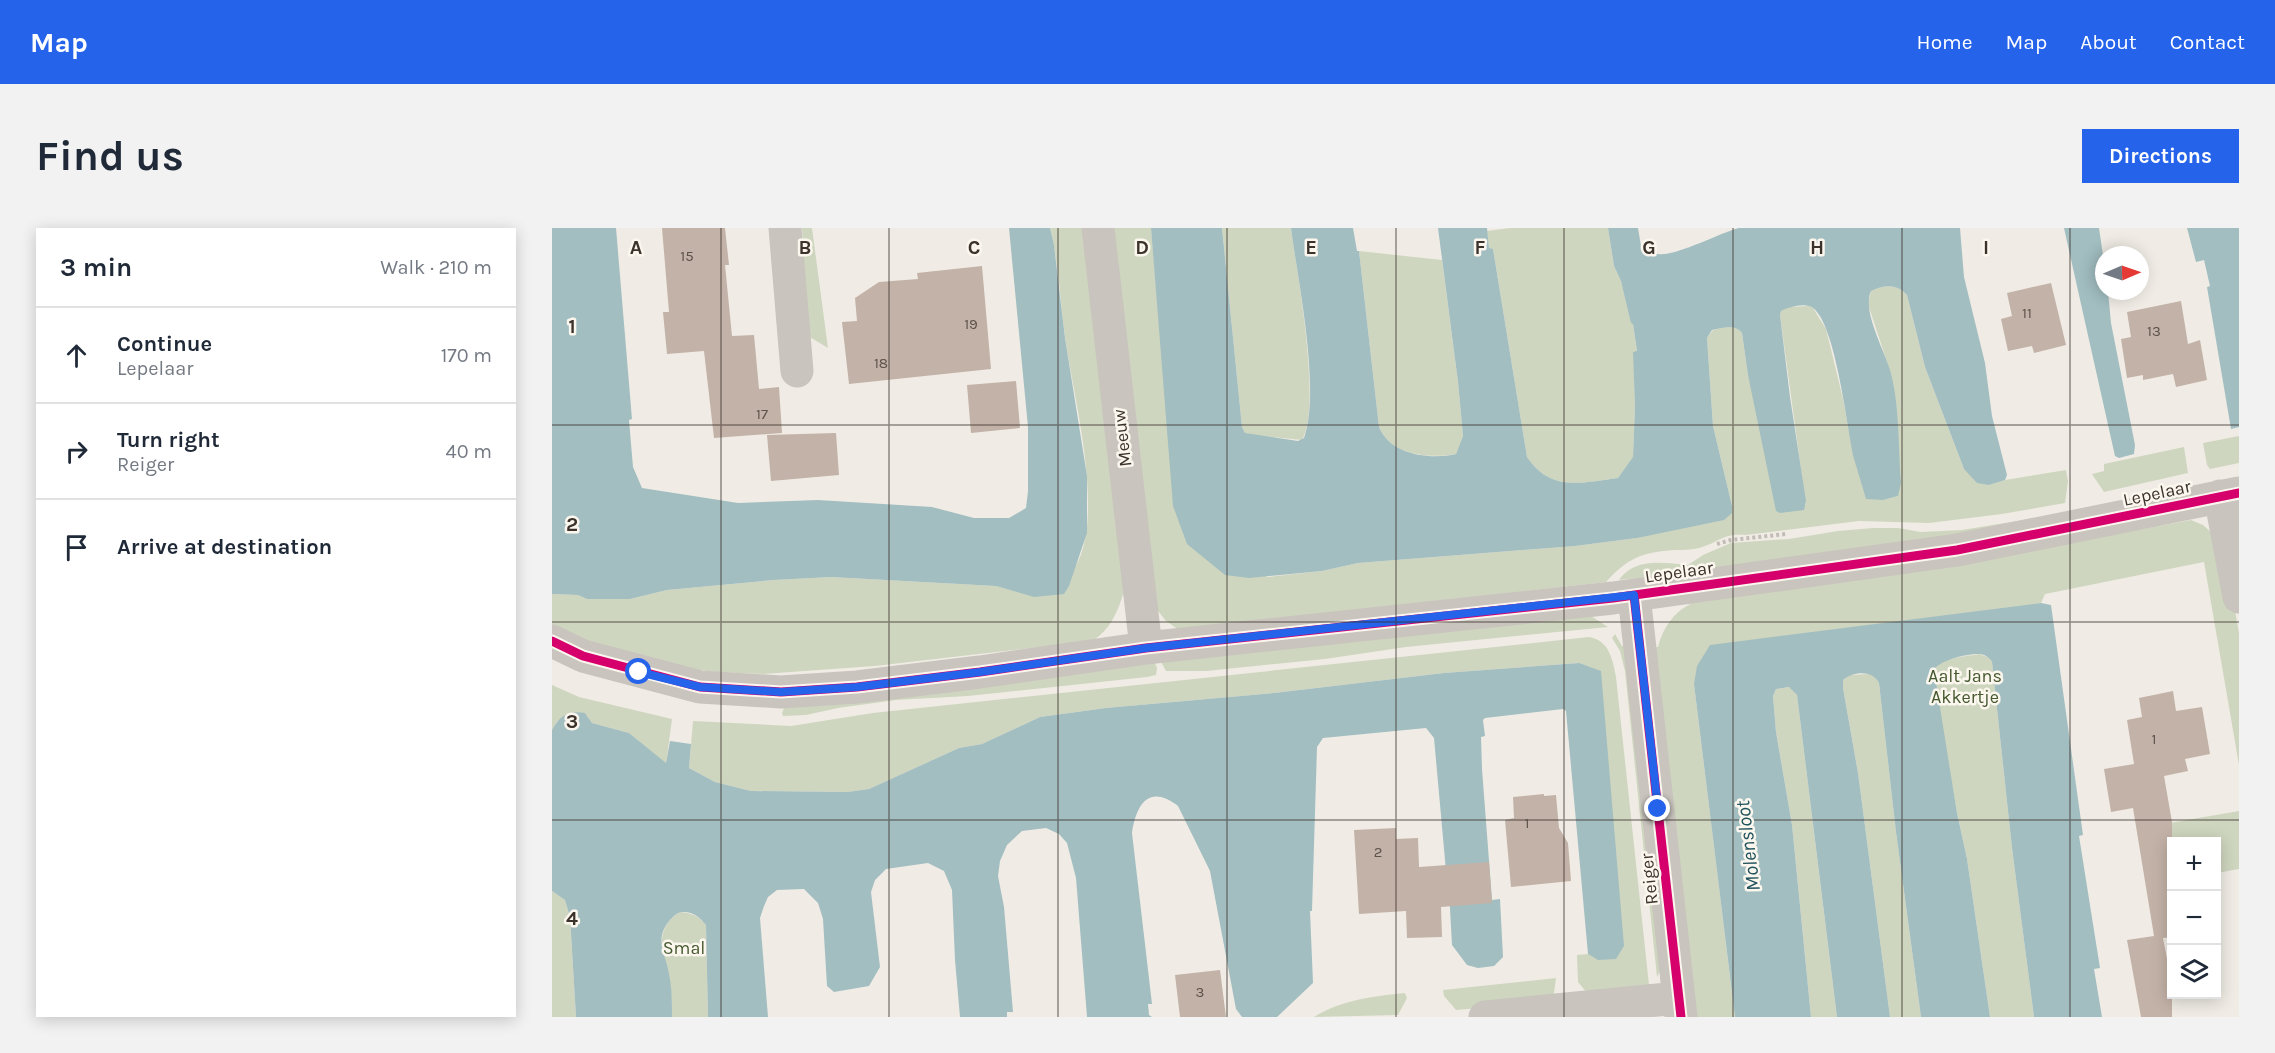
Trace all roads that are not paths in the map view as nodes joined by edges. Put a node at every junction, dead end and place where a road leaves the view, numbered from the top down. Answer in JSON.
{"nodes":[{"id":1,"x":785,"y":228,"type":"edge"},
{"id":2,"x":1098,"y":228,"type":"edge"},
{"id":3,"x":797,"y":371,"type":"dead end"},
{"id":4,"x":2229,"y":494,"type":"edge"},
{"id":5,"x":1634,"y":595,"type":"junction"},
{"id":6,"x":2239,"y":597,"type":"edge"},
{"id":7,"x":552,"y":641,"type":"edge"},
{"id":8,"x":1146,"y":648,"type":"junction"},
{"id":9,"x":1680,"y":1007,"type":"edge"},
{"id":10,"x":1485,"y":1017,"type":"edge"}],
"edges":[{"from":1,"to":3,"type":"street"},
{"from":2,"to":8,"type":"street","name":"Meeuw"},
{"from":4,"to":5,"type":"street","name":"Lepelaar"},
{"from":4,"to":6,"type":"street"},
{"from":5,"to":8,"type":"street","name":"Lepelaar"},
{"from":5,"to":9,"type":"street","name":"Reiger"},
{"from":7,"to":8,"type":"street","name":"Lepelaar"},
{"from":9,"to":10,"type":"street"}]}
